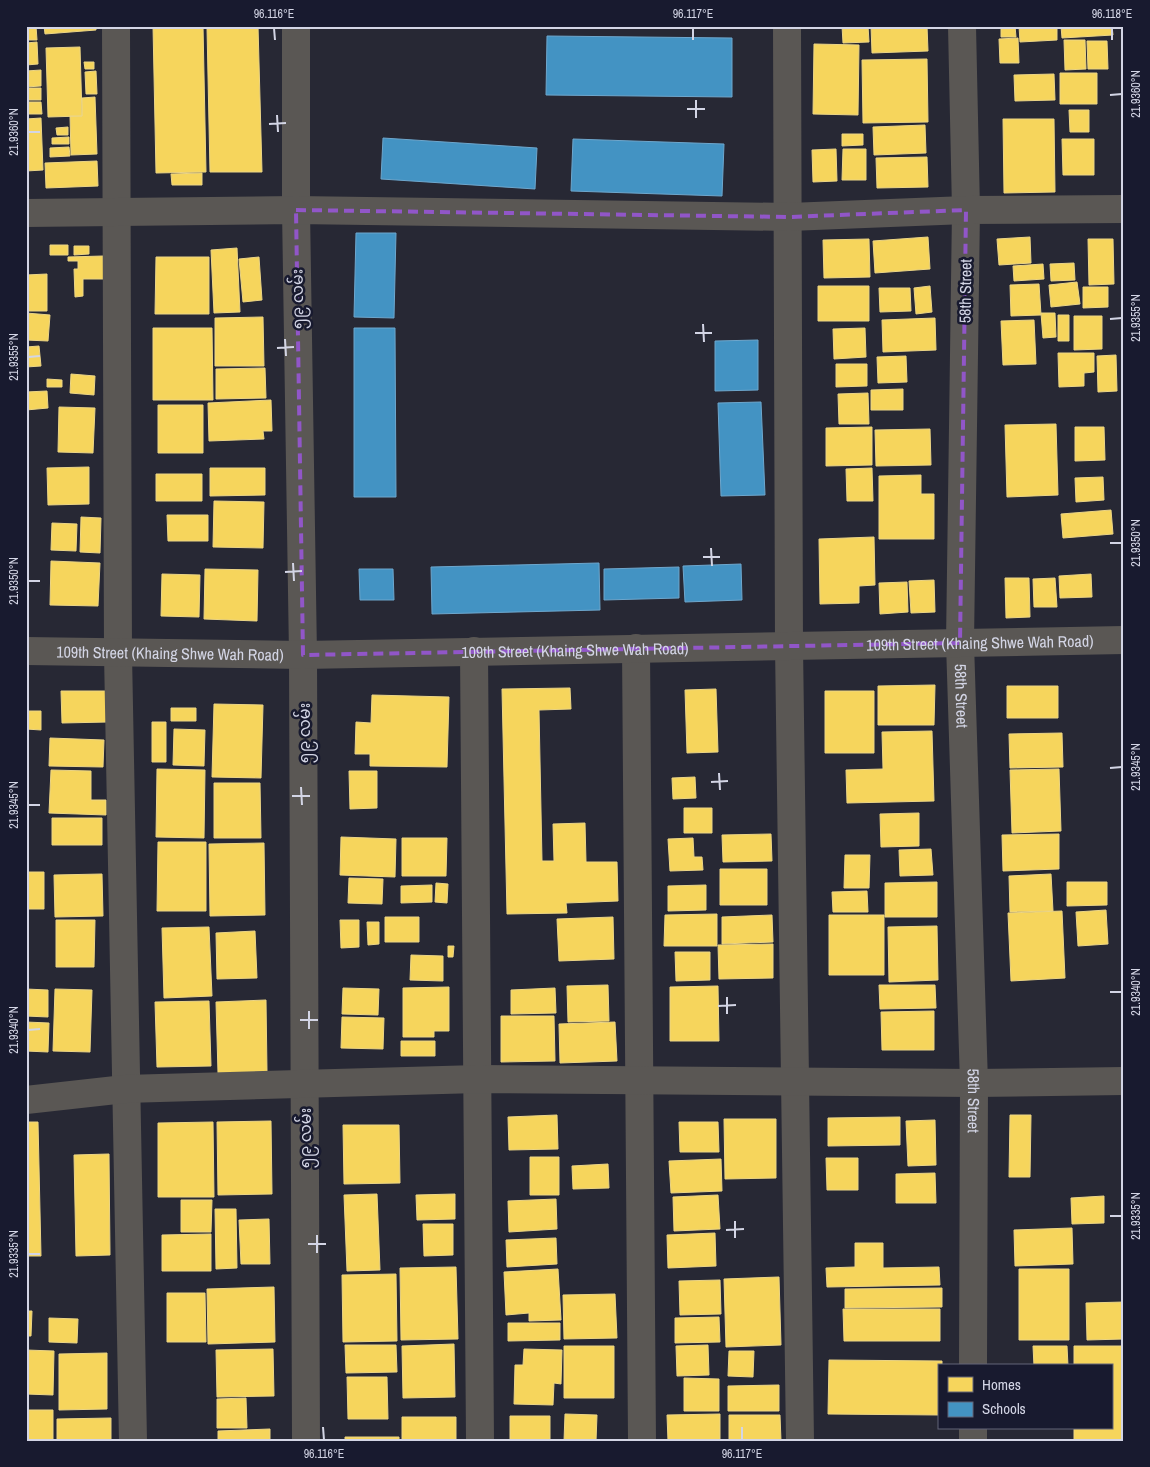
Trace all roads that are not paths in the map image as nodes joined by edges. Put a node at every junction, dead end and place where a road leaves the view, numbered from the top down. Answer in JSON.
{"nodes":[{"id":1,"x":116,"y":26,"type":"edge"},
{"id":2,"x":296,"y":26,"type":"edge"},
{"id":3,"x":788,"y":26,"type":"edge"},
{"id":4,"x":962,"y":26,"type":"edge"},
{"id":5,"x":1124,"y":209,"type":"edge"},
{"id":6,"x":296,"y":210,"type":"junction"},
{"id":7,"x":966,"y":210,"type":"junction"},
{"id":8,"x":116,"y":211,"type":"junction"},
{"id":9,"x":26,"y":212,"type":"edge"},
{"id":10,"x":789,"y":217,"type":"junction"},
{"id":11,"x":1124,"y":640,"type":"edge"},
{"id":12,"x":960,"y":643,"type":"junction"},
{"id":13,"x":789,"y":646,"type":"junction"},
{"id":14,"x":636,"y":648,"type":"junction"},
{"id":15,"x":26,"y":651,"type":"edge"},
{"id":16,"x":474,"y":651,"type":"junction"},
{"id":17,"x":118,"y":654,"type":"junction"},
{"id":18,"x":303,"y":655,"type":"junction"},
{"id":19,"x":478,"y":1079,"type":"junction"},
{"id":20,"x":639,"y":1081,"type":"junction"},
{"id":21,"x":795,"y":1081,"type":"junction"},
{"id":22,"x":1124,"y":1081,"type":"edge"},
{"id":23,"x":974,"y":1083,"type":"junction"},
{"id":24,"x":305,"y":1086,"type":"junction"},
{"id":25,"x":125,"y":1089,"type":"junction"},
{"id":26,"x":26,"y":1100,"type":"edge"},
{"id":27,"x":973,"y":1364,"type":"edge"},
{"id":28,"x":133,"y":1441,"type":"edge"},
{"id":29,"x":306,"y":1441,"type":"edge"},
{"id":30,"x":480,"y":1441,"type":"edge"},
{"id":31,"x":642,"y":1441,"type":"edge"},
{"id":32,"x":800,"y":1441,"type":"edge"}],
"edges":[{"from":1,"to":8,"type":"street"},
{"from":2,"to":6,"type":"street","name":"၅၉ လမ်း"},
{"from":3,"to":10,"type":"street"},
{"from":4,"to":7,"type":"street","name":"58th Street"},
{"from":5,"to":7,"type":"street"},
{"from":6,"to":8,"type":"street"},
{"from":6,"to":10,"type":"street"},
{"from":6,"to":18,"type":"street","name":"၅၉ လမ်း"},
{"from":7,"to":10,"type":"street"},
{"from":7,"to":12,"type":"street","name":"58th Street"},
{"from":8,"to":9,"type":"street"},
{"from":8,"to":17,"type":"street"},
{"from":10,"to":13,"type":"street"},
{"from":11,"to":12,"type":"street","name":"109th Street (Khaing Shwe Wah Road)"},
{"from":12,"to":13,"type":"street","name":"109th Street (Khaing Shwe Wah Road)"},
{"from":12,"to":23,"type":"street","name":"58th Street"},
{"from":13,"to":14,"type":"street","name":"109th Street (Khaing Shwe Wah Road)"},
{"from":13,"to":21,"type":"street"},
{"from":14,"to":16,"type":"street","name":"109th Street (Khaing Shwe Wah Road)"},
{"from":14,"to":20,"type":"street"},
{"from":15,"to":17,"type":"street","name":"109th Street (Khaing Shwe Wah Road)"},
{"from":16,"to":18,"type":"street","name":"109th Street (Khaing Shwe Wah Road)"},
{"from":16,"to":19,"type":"street"},
{"from":17,"to":18,"type":"street","name":"109th Street (Khaing Shwe Wah Road)"},
{"from":17,"to":25,"type":"street"},
{"from":18,"to":24,"type":"street","name":"၅၉ လမ်း"},
{"from":19,"to":20,"type":"street"},
{"from":19,"to":24,"type":"street"},
{"from":19,"to":30,"type":"street"},
{"from":20,"to":21,"type":"street"},
{"from":20,"to":31,"type":"street"},
{"from":21,"to":23,"type":"street"},
{"from":21,"to":32,"type":"street"},
{"from":22,"to":23,"type":"street"},
{"from":23,"to":27,"type":"street","name":"58th Street"},
{"from":24,"to":25,"type":"street"},
{"from":24,"to":29,"type":"street","name":"၅၉ လမ်း"},
{"from":25,"to":26,"type":"street"},
{"from":25,"to":28,"type":"street"}]}
